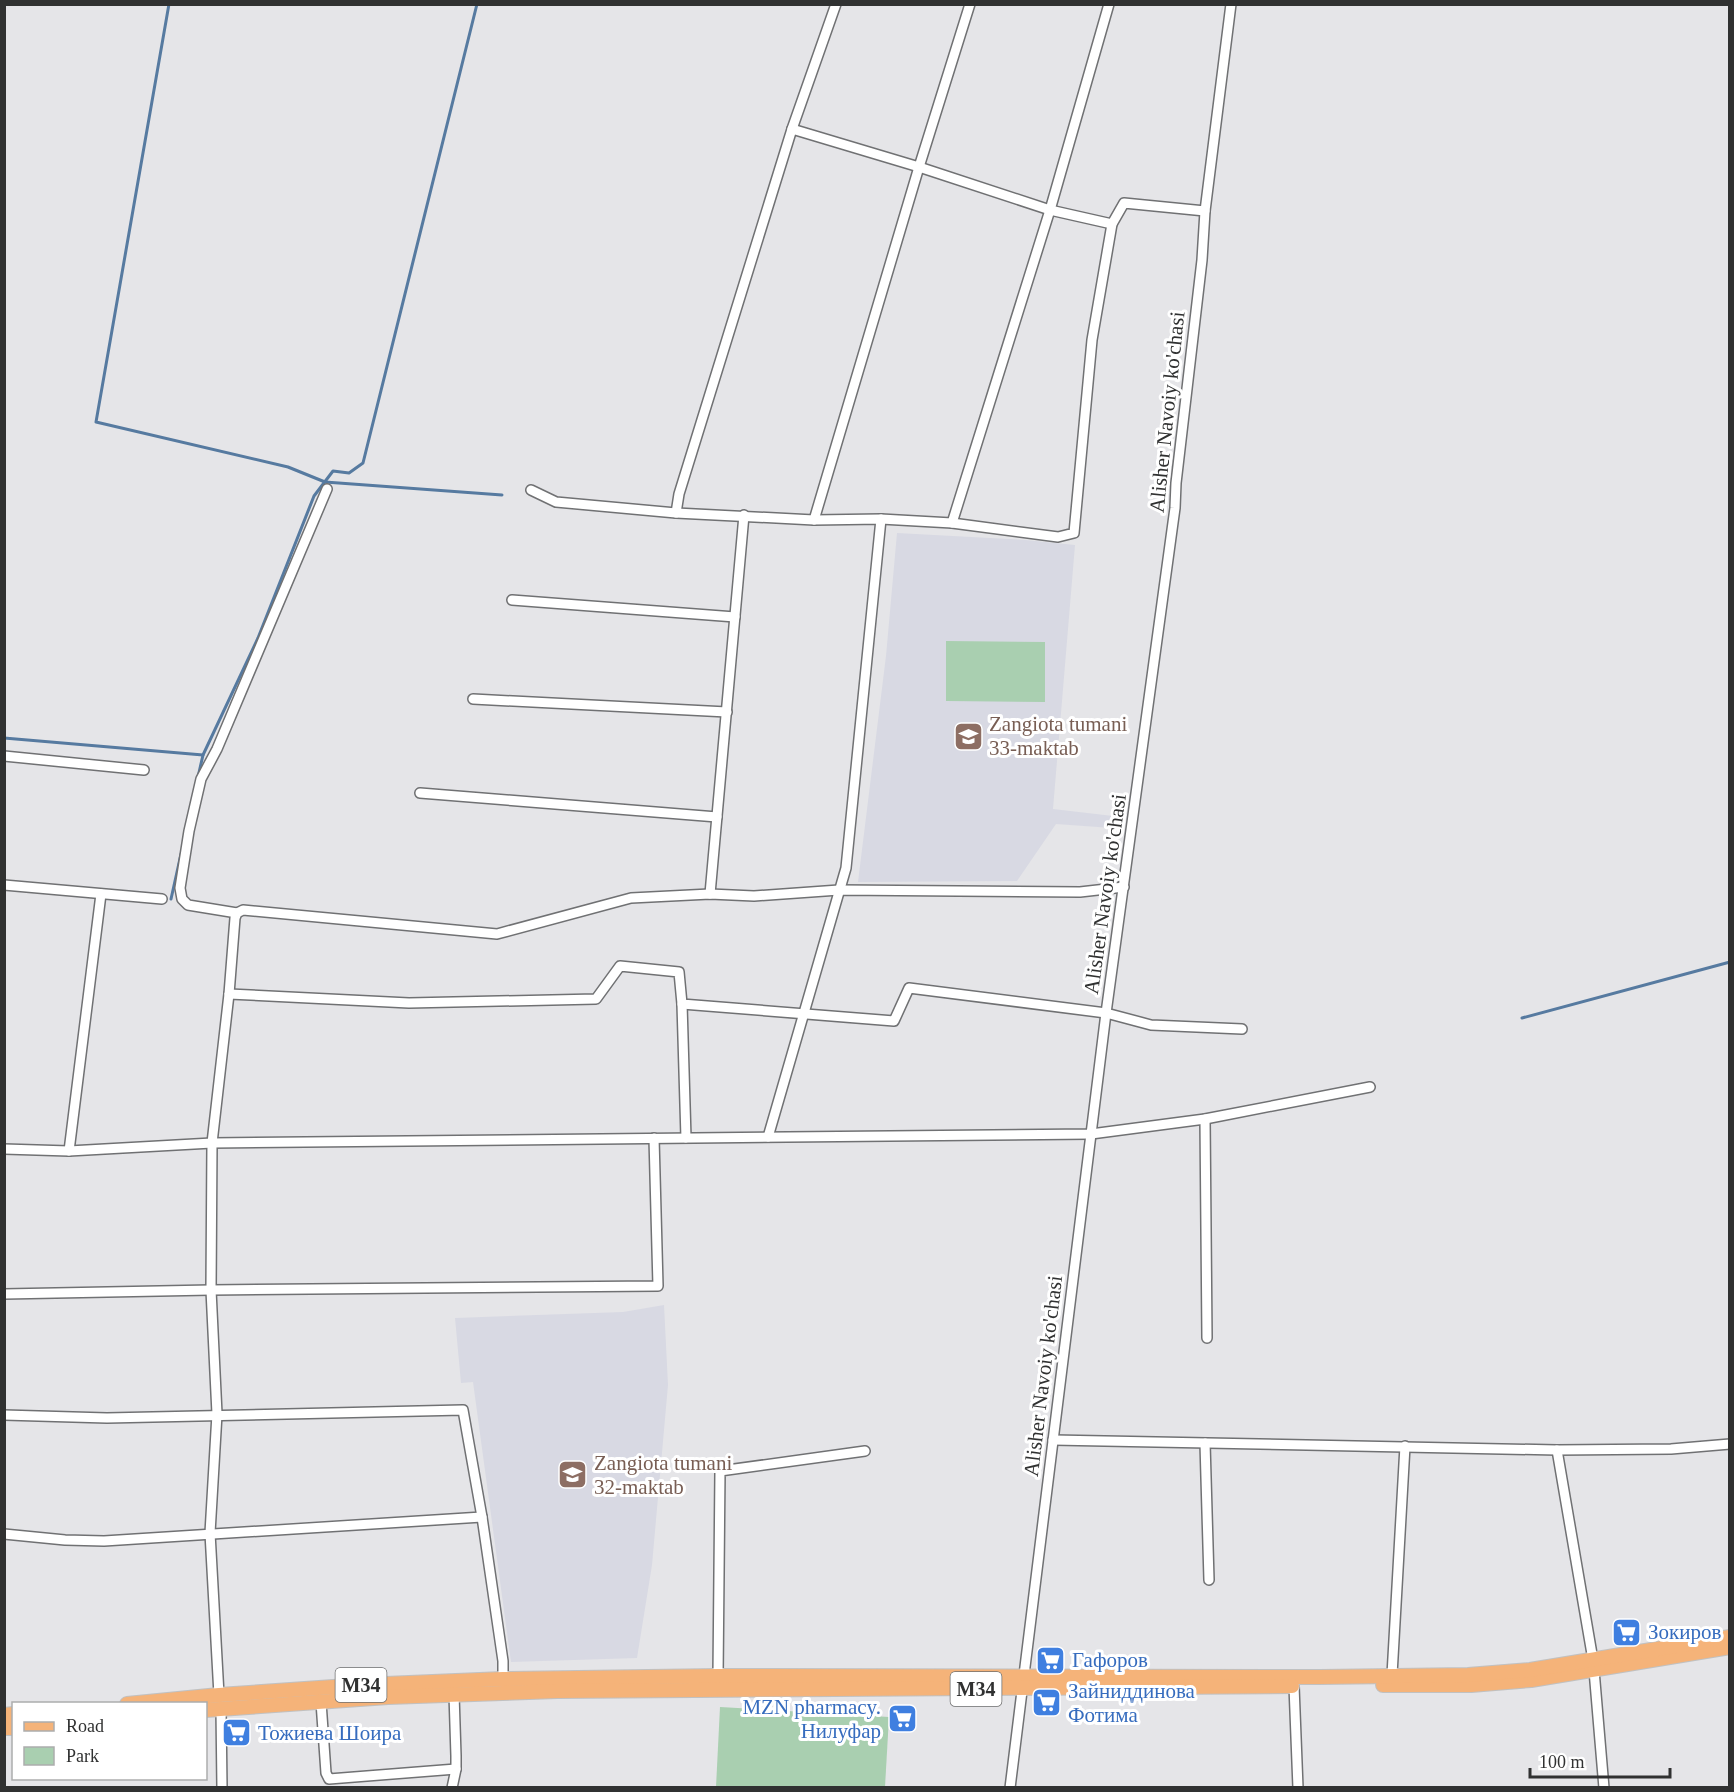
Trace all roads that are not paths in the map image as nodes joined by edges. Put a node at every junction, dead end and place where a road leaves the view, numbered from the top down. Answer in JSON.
{"nodes":[{"id":1,"x":836,"y":4,"type":"edge"},
{"id":2,"x":970,"y":4,"type":"edge"},
{"id":3,"x":1109,"y":4,"type":"edge"},
{"id":4,"x":1231,"y":4,"type":"edge"},
{"id":5,"x":792,"y":129,"type":"junction"},
{"id":6,"x":919,"y":167,"type":"junction"},
{"id":7,"x":1050,"y":210,"type":"junction"},
{"id":8,"x":1205,"y":211,"type":"junction"},
{"id":9,"x":1112,"y":224,"type":"junction"},
{"id":10,"x":327,"y":489,"type":"dead end"},
{"id":11,"x":531,"y":490,"type":"dead end"},
{"id":12,"x":676,"y":513,"type":"junction"},
{"id":13,"x":744,"y":515,"type":"junction"},
{"id":14,"x":881,"y":519,"type":"junction"},
{"id":15,"x":814,"y":520,"type":"junction"},
{"id":16,"x":952,"y":523,"type":"junction"},
{"id":17,"x":512,"y":600,"type":"dead end"},
{"id":18,"x":735,"y":617,"type":"junction"},
{"id":19,"x":473,"y":699,"type":"dead end"},
{"id":20,"x":727,"y":712,"type":"junction"},
{"id":21,"x":4,"y":756,"type":"edge"},
{"id":22,"x":144,"y":771,"type":"dead end"},
{"id":23,"x":420,"y":793,"type":"dead end"},
{"id":24,"x":717,"y":816,"type":"junction"},
{"id":25,"x":4,"y":885,"type":"edge"},
{"id":26,"x":1124,"y":887,"type":"junction"},
{"id":27,"x":838,"y":890,"type":"junction"},
{"id":28,"x":101,"y":894,"type":"junction"},
{"id":29,"x":710,"y":894,"type":"junction"},
{"id":30,"x":162,"y":899,"type":"dead end"},
{"id":31,"x":237,"y":913,"type":"junction"},
{"id":32,"x":229,"y":994,"type":"junction"},
{"id":33,"x":682,"y":1004,"type":"junction"},
{"id":34,"x":1106,"y":1013,"type":"junction"},
{"id":35,"x":802,"y":1014,"type":"junction"},
{"id":36,"x":1242,"y":1029,"type":"dead end"},
{"id":37,"x":1370,"y":1087,"type":"dead end"},
{"id":38,"x":1205,"y":1119,"type":"junction"},
{"id":39,"x":1091,"y":1134,"type":"junction"},
{"id":40,"x":686,"y":1137,"type":"junction"},
{"id":41,"x":768,"y":1137,"type":"junction"},
{"id":42,"x":654,"y":1138,"type":"junction"},
{"id":43,"x":212,"y":1143,"type":"junction"},
{"id":44,"x":4,"y":1149,"type":"edge"},
{"id":45,"x":69,"y":1151,"type":"junction"},
{"id":46,"x":211,"y":1290,"type":"junction"},
{"id":47,"x":4,"y":1294,"type":"edge"},
{"id":48,"x":1207,"y":1338,"type":"dead end"},
{"id":49,"x":217,"y":1414,"type":"junction"},
{"id":50,"x":4,"y":1415,"type":"edge"},
{"id":51,"x":1053,"y":1440,"type":"junction"},
{"id":52,"x":1205,"y":1443,"type":"junction"},
{"id":53,"x":1730,"y":1444,"type":"edge"},
{"id":54,"x":1405,"y":1446,"type":"junction"},
{"id":55,"x":1557,"y":1450,"type":"junction"},
{"id":56,"x":865,"y":1451,"type":"dead end"},
{"id":57,"x":482,"y":1517,"type":"junction"},
{"id":58,"x":210,"y":1533,"type":"junction"},
{"id":59,"x":4,"y":1534,"type":"edge"},
{"id":60,"x":1209,"y":1580,"type":"dead end"},
{"id":61,"x":1730,"y":1637,"type":"edge"},
{"id":62,"x":1730,"y":1647,"type":"edge"},
{"id":63,"x":1593,"y":1665,"type":"junction"},
{"id":64,"x":1392,"y":1675,"type":"junction"},
{"id":65,"x":718,"y":1676,"type":"junction"},
{"id":66,"x":503,"y":1679,"type":"junction"},
{"id":67,"x":1022,"y":1683,"type":"junction"},
{"id":68,"x":1294,"y":1686,"type":"junction"},
{"id":69,"x":454,"y":1694,"type":"junction"},
{"id":70,"x":207,"y":1702,"type":"edge"},
{"id":71,"x":220,"y":1702,"type":"junction"},
{"id":72,"x":321,"y":1702,"type":"junction"},
{"id":73,"x":207,"y":1709,"type":"edge"},
{"id":74,"x":456,"y":1769,"type":"junction"},
{"id":75,"x":222,"y":1788,"type":"edge"},
{"id":76,"x":452,"y":1788,"type":"edge"},
{"id":77,"x":1010,"y":1788,"type":"edge"},
{"id":78,"x":1298,"y":1788,"type":"edge"},
{"id":79,"x":1604,"y":1788,"type":"edge"}],
"edges":[{"from":1,"to":5,"type":"street"},
{"from":2,"to":6,"type":"street"},
{"from":3,"to":7,"type":"street"},
{"from":4,"to":8,"type":"street","name":"Alisher Navoiy ko'chasi"},
{"from":5,"to":6,"type":"street"},
{"from":5,"to":12,"type":"street"},
{"from":6,"to":7,"type":"street"},
{"from":6,"to":15,"type":"street"},
{"from":7,"to":9,"type":"street"},
{"from":7,"to":16,"type":"street"},
{"from":8,"to":9,"type":"street"},
{"from":8,"to":26,"type":"street","name":"Alisher Navoiy ko'chasi"},
{"from":9,"to":16,"type":"street"},
{"from":10,"to":31,"type":"street"},
{"from":11,"to":12,"type":"street"},
{"from":12,"to":13,"type":"street"},
{"from":13,"to":15,"type":"street"},
{"from":13,"to":18,"type":"street"},
{"from":14,"to":15,"type":"street"},
{"from":14,"to":16,"type":"street"},
{"from":14,"to":27,"type":"street"},
{"from":17,"to":18,"type":"street"},
{"from":18,"to":20,"type":"street"},
{"from":19,"to":20,"type":"street"},
{"from":20,"to":24,"type":"street"},
{"from":21,"to":22,"type":"street"},
{"from":23,"to":24,"type":"street"},
{"from":24,"to":29,"type":"street"},
{"from":25,"to":28,"type":"street"},
{"from":26,"to":27,"type":"street"},
{"from":26,"to":34,"type":"street","name":"Alisher Navoiy ko'chasi"},
{"from":27,"to":29,"type":"street"},
{"from":27,"to":35,"type":"street"},
{"from":28,"to":30,"type":"street"},
{"from":28,"to":45,"type":"street"},
{"from":29,"to":31,"type":"street"},
{"from":31,"to":32,"type":"street"},
{"from":32,"to":33,"type":"street"},
{"from":32,"to":43,"type":"street"},
{"from":33,"to":35,"type":"street"},
{"from":33,"to":40,"type":"street"},
{"from":34,"to":35,"type":"street"},
{"from":34,"to":36,"type":"street"},
{"from":34,"to":39,"type":"street","name":"Alisher Navoiy ko'chasi"},
{"from":35,"to":41,"type":"street"},
{"from":37,"to":38,"type":"street"},
{"from":38,"to":39,"type":"street"},
{"from":38,"to":48,"type":"street"},
{"from":39,"to":41,"type":"street"},
{"from":39,"to":51,"type":"street","name":"Alisher Navoiy ko'chasi"},
{"from":40,"to":41,"type":"street"},
{"from":40,"to":42,"type":"street"},
{"from":42,"to":43,"type":"street"},
{"from":42,"to":46,"type":"street"},
{"from":43,"to":45,"type":"street"},
{"from":43,"to":46,"type":"street"},
{"from":44,"to":45,"type":"street"},
{"from":46,"to":47,"type":"street"},
{"from":46,"to":49,"type":"street"},
{"from":49,"to":50,"type":"street"},
{"from":49,"to":57,"type":"street"},
{"from":49,"to":58,"type":"street"},
{"from":51,"to":52,"type":"street"},
{"from":51,"to":67,"type":"street","name":"Alisher Navoiy ko'chasi"},
{"from":52,"to":54,"type":"street"},
{"from":52,"to":60,"type":"street"},
{"from":53,"to":55,"type":"street"},
{"from":54,"to":55,"type":"street"},
{"from":54,"to":64,"type":"street"},
{"from":55,"to":63,"type":"street"},
{"from":56,"to":65,"type":"street"},
{"from":57,"to":58,"type":"street"},
{"from":57,"to":66,"type":"street"},
{"from":58,"to":59,"type":"street"},
{"from":58,"to":71,"type":"street"},
{"from":61,"to":63,"type":"main road","number":"M34"},
{"from":62,"to":63,"type":"main road","number":"M34"},
{"from":63,"to":64,"type":"main road","number":"M34"},
{"from":63,"to":68,"type":"main road","number":"M34"},
{"from":63,"to":79,"type":"street"},
{"from":64,"to":67,"type":"main road","number":"M34"},
{"from":65,"to":66,"type":"main road","number":"M34"},
{"from":65,"to":67,"type":"main road","number":"M34"},
{"from":66,"to":71,"type":"main road","number":"M34"},
{"from":67,"to":68,"type":"main road","number":"M34"},
{"from":67,"to":69,"type":"main road","number":"M34"},
{"from":67,"to":77,"type":"street","name":"Alisher Navoiy ko'chasi"},
{"from":68,"to":78,"type":"street"},
{"from":69,"to":72,"type":"main road","number":"M34"},
{"from":69,"to":74,"type":"street"},
{"from":70,"to":71,"type":"main road","number":"M34"},
{"from":71,"to":72,"type":"main road","number":"M34"},
{"from":71,"to":73,"type":"main road","number":"M34"},
{"from":71,"to":75,"type":"street"},
{"from":72,"to":74,"type":"street"},
{"from":74,"to":76,"type":"street"}]}
